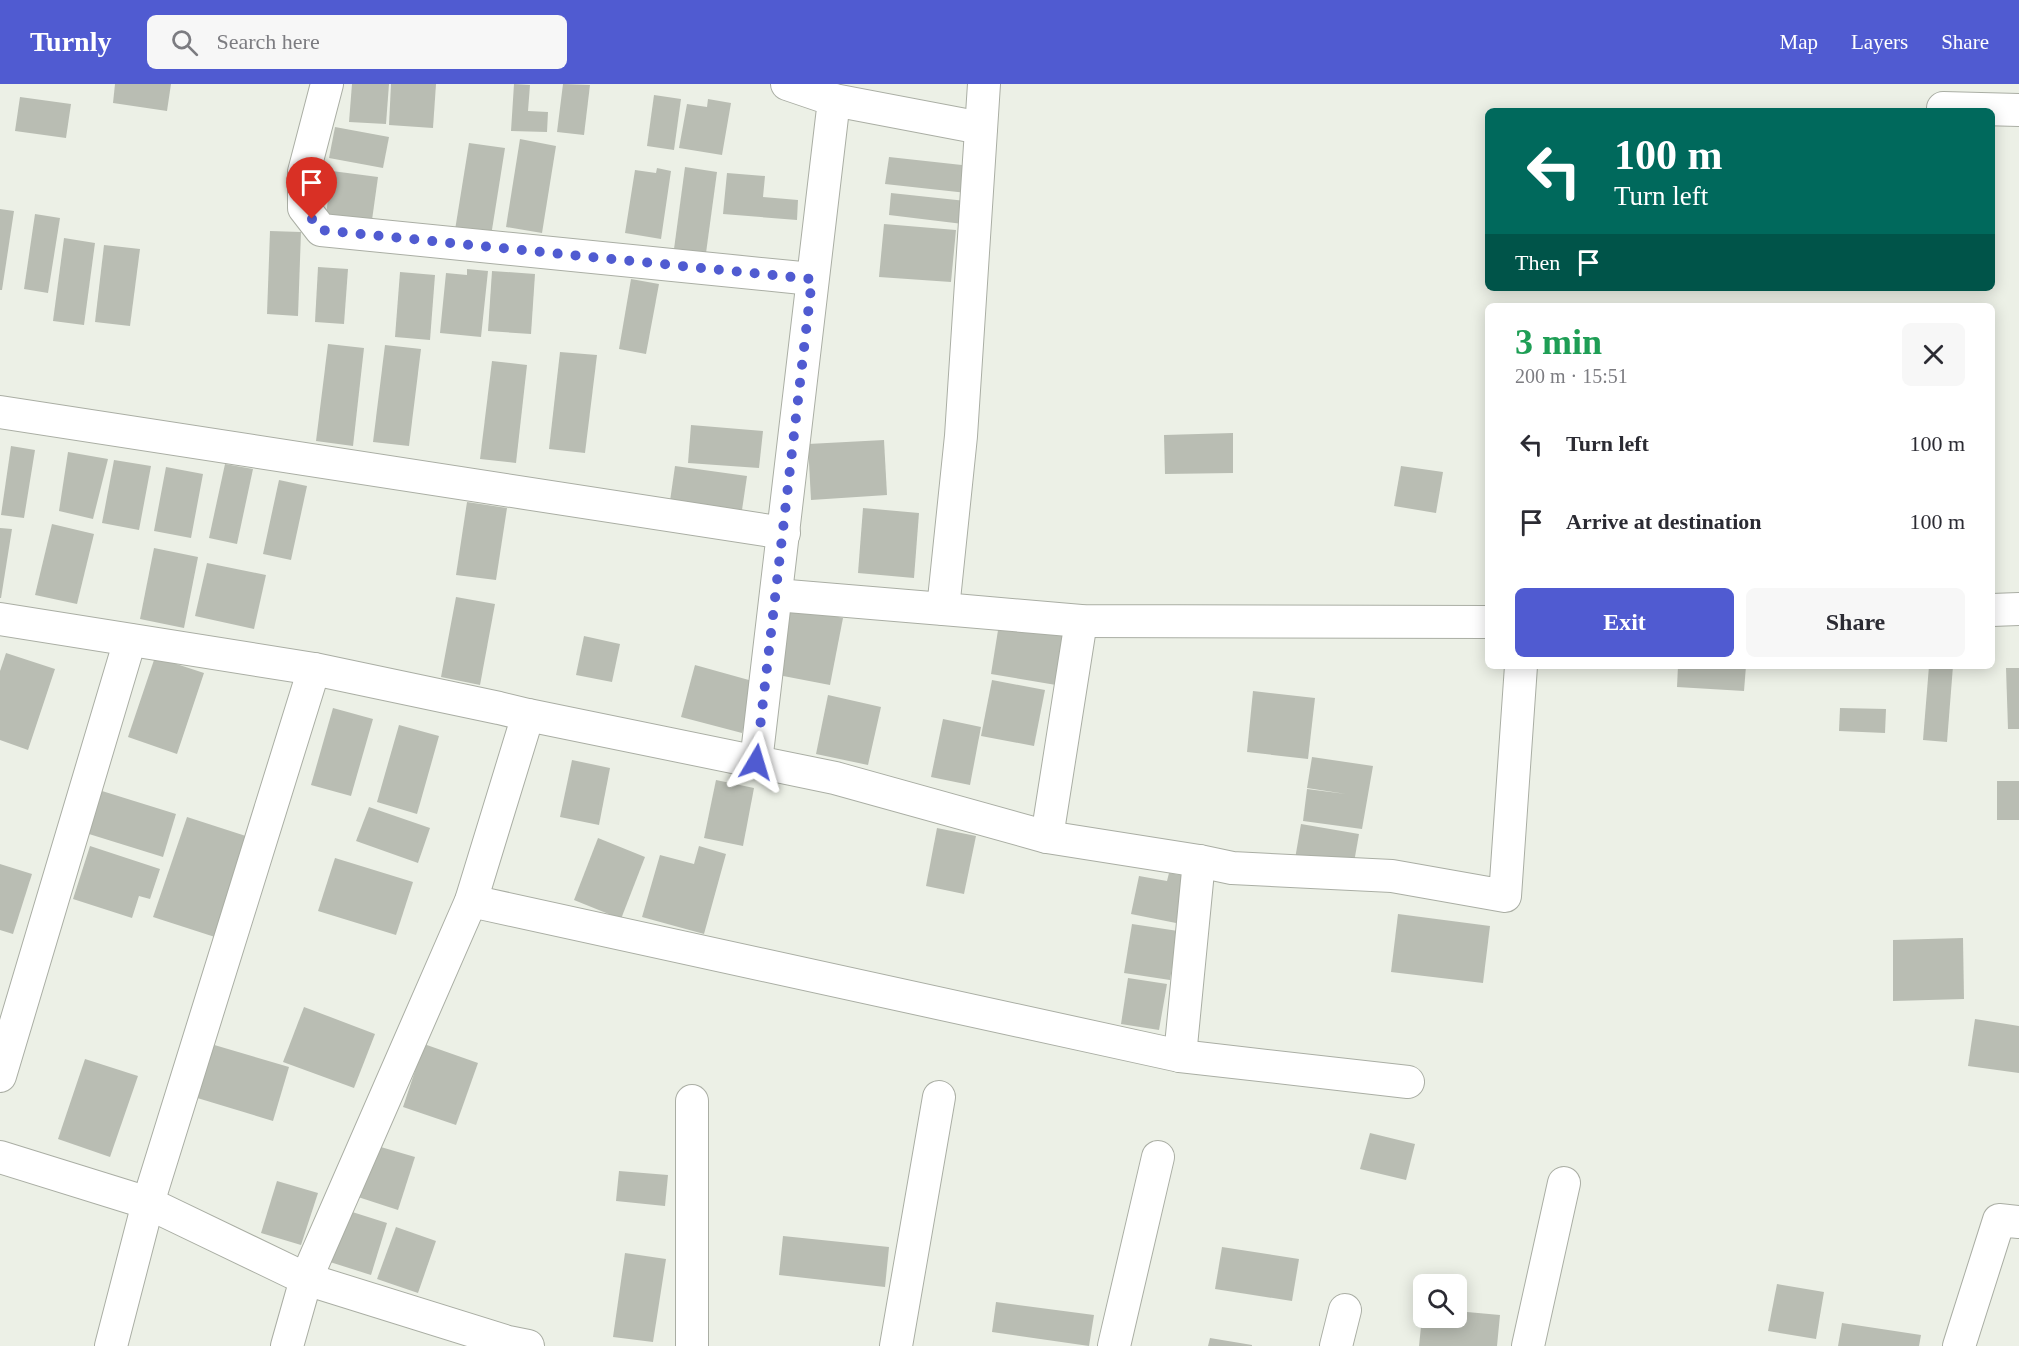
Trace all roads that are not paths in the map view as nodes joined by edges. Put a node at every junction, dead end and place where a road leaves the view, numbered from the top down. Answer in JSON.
{"nodes":[{"id":1,"x":327,"y":84,"type":"edge"},
{"id":2,"x":787,"y":84,"type":"edge"},
{"id":3,"x":984,"y":84,"type":"edge"},
{"id":4,"x":834,"y":100,"type":"junction"},
{"id":5,"x":1995,"y":109,"type":"edge"},
{"id":6,"x":2019,"y":110,"type":"edge"},
{"id":7,"x":981,"y":128,"type":"junction"},
{"id":8,"x":812,"y":279,"type":"junction"},
{"id":9,"x":0,"y":412,"type":"edge"},
{"id":10,"x":784,"y":533,"type":"junction"},
{"id":11,"x":776,"y":595,"type":"junction"},
{"id":12,"x":943,"y":609,"type":"junction"},
{"id":13,"x":2019,"y":609,"type":"edge"},
{"id":14,"x":1995,"y":610,"type":"edge"},
{"id":15,"x":0,"y":619,"type":"edge"},
{"id":16,"x":1082,"y":621,"type":"junction"},
{"id":17,"x":1485,"y":622,"type":"edge"},
{"id":18,"x":130,"y":640,"type":"junction"},
{"id":19,"x":314,"y":669,"type":"junction"},
{"id":20,"x":1521,"y":669,"type":"edge"},
{"id":21,"x":528,"y":716,"type":"junction"},
{"id":22,"x":756,"y":762,"type":"junction"},
{"id":23,"x":1047,"y":837,"type":"junction"},
{"id":24,"x":1199,"y":861,"type":"junction"},
{"id":25,"x":471,"y":902,"type":"junction"},
{"id":26,"x":1180,"y":1056,"type":"junction"},
{"id":27,"x":0,"y":1076,"type":"edge"},
{"id":28,"x":1408,"y":1082,"type":"dead end"},
{"id":29,"x":939,"y":1097,"type":"dead end"},
{"id":30,"x":692,"y":1101,"type":"dead end"},
{"id":31,"x":0,"y":1157,"type":"edge"},
{"id":32,"x":1158,"y":1157,"type":"dead end"},
{"id":33,"x":1564,"y":1183,"type":"dead end"},
{"id":34,"x":148,"y":1203,"type":"junction"},
{"id":35,"x":2019,"y":1222,"type":"edge"},
{"id":36,"x":306,"y":1279,"type":"junction"},
{"id":37,"x":1345,"y":1310,"type":"dead end"},
{"id":38,"x":111,"y":1346,"type":"edge"},
{"id":39,"x":287,"y":1346,"type":"edge"},
{"id":40,"x":528,"y":1346,"type":"edge"},
{"id":41,"x":692,"y":1346,"type":"edge"},
{"id":42,"x":896,"y":1346,"type":"edge"},
{"id":43,"x":1114,"y":1346,"type":"edge"},
{"id":44,"x":1336,"y":1346,"type":"edge"},
{"id":45,"x":1528,"y":1346,"type":"edge"},
{"id":46,"x":1959,"y":1346,"type":"edge"}],
"edges":[{"from":1,"to":8,"type":"street"},
{"from":2,"to":4,"type":"street"},
{"from":3,"to":7,"type":"street"},
{"from":4,"to":7,"type":"street"},
{"from":4,"to":8,"type":"street"},
{"from":5,"to":6,"type":"street"},
{"from":7,"to":12,"type":"street"},
{"from":8,"to":10,"type":"street"},
{"from":9,"to":10,"type":"street"},
{"from":10,"to":11,"type":"street"},
{"from":11,"to":12,"type":"street"},
{"from":11,"to":22,"type":"street"},
{"from":12,"to":16,"type":"street"},
{"from":13,"to":14,"type":"street"},
{"from":15,"to":18,"type":"street"},
{"from":16,"to":17,"type":"street"},
{"from":16,"to":23,"type":"street"},
{"from":18,"to":19,"type":"street"},
{"from":18,"to":27,"type":"street"},
{"from":19,"to":21,"type":"street"},
{"from":19,"to":34,"type":"street"},
{"from":20,"to":24,"type":"street"},
{"from":21,"to":22,"type":"street"},
{"from":21,"to":25,"type":"street"},
{"from":22,"to":23,"type":"street"},
{"from":23,"to":24,"type":"street"},
{"from":24,"to":26,"type":"street"},
{"from":25,"to":26,"type":"street"},
{"from":25,"to":36,"type":"street"},
{"from":26,"to":28,"type":"street"},
{"from":29,"to":42,"type":"street"},
{"from":30,"to":41,"type":"street"},
{"from":31,"to":34,"type":"street"},
{"from":32,"to":43,"type":"street"},
{"from":33,"to":45,"type":"street"},
{"from":34,"to":36,"type":"street"},
{"from":34,"to":38,"type":"street"},
{"from":35,"to":46,"type":"street"},
{"from":36,"to":39,"type":"street"},
{"from":36,"to":40,"type":"street"},
{"from":37,"to":44,"type":"street"}]}
